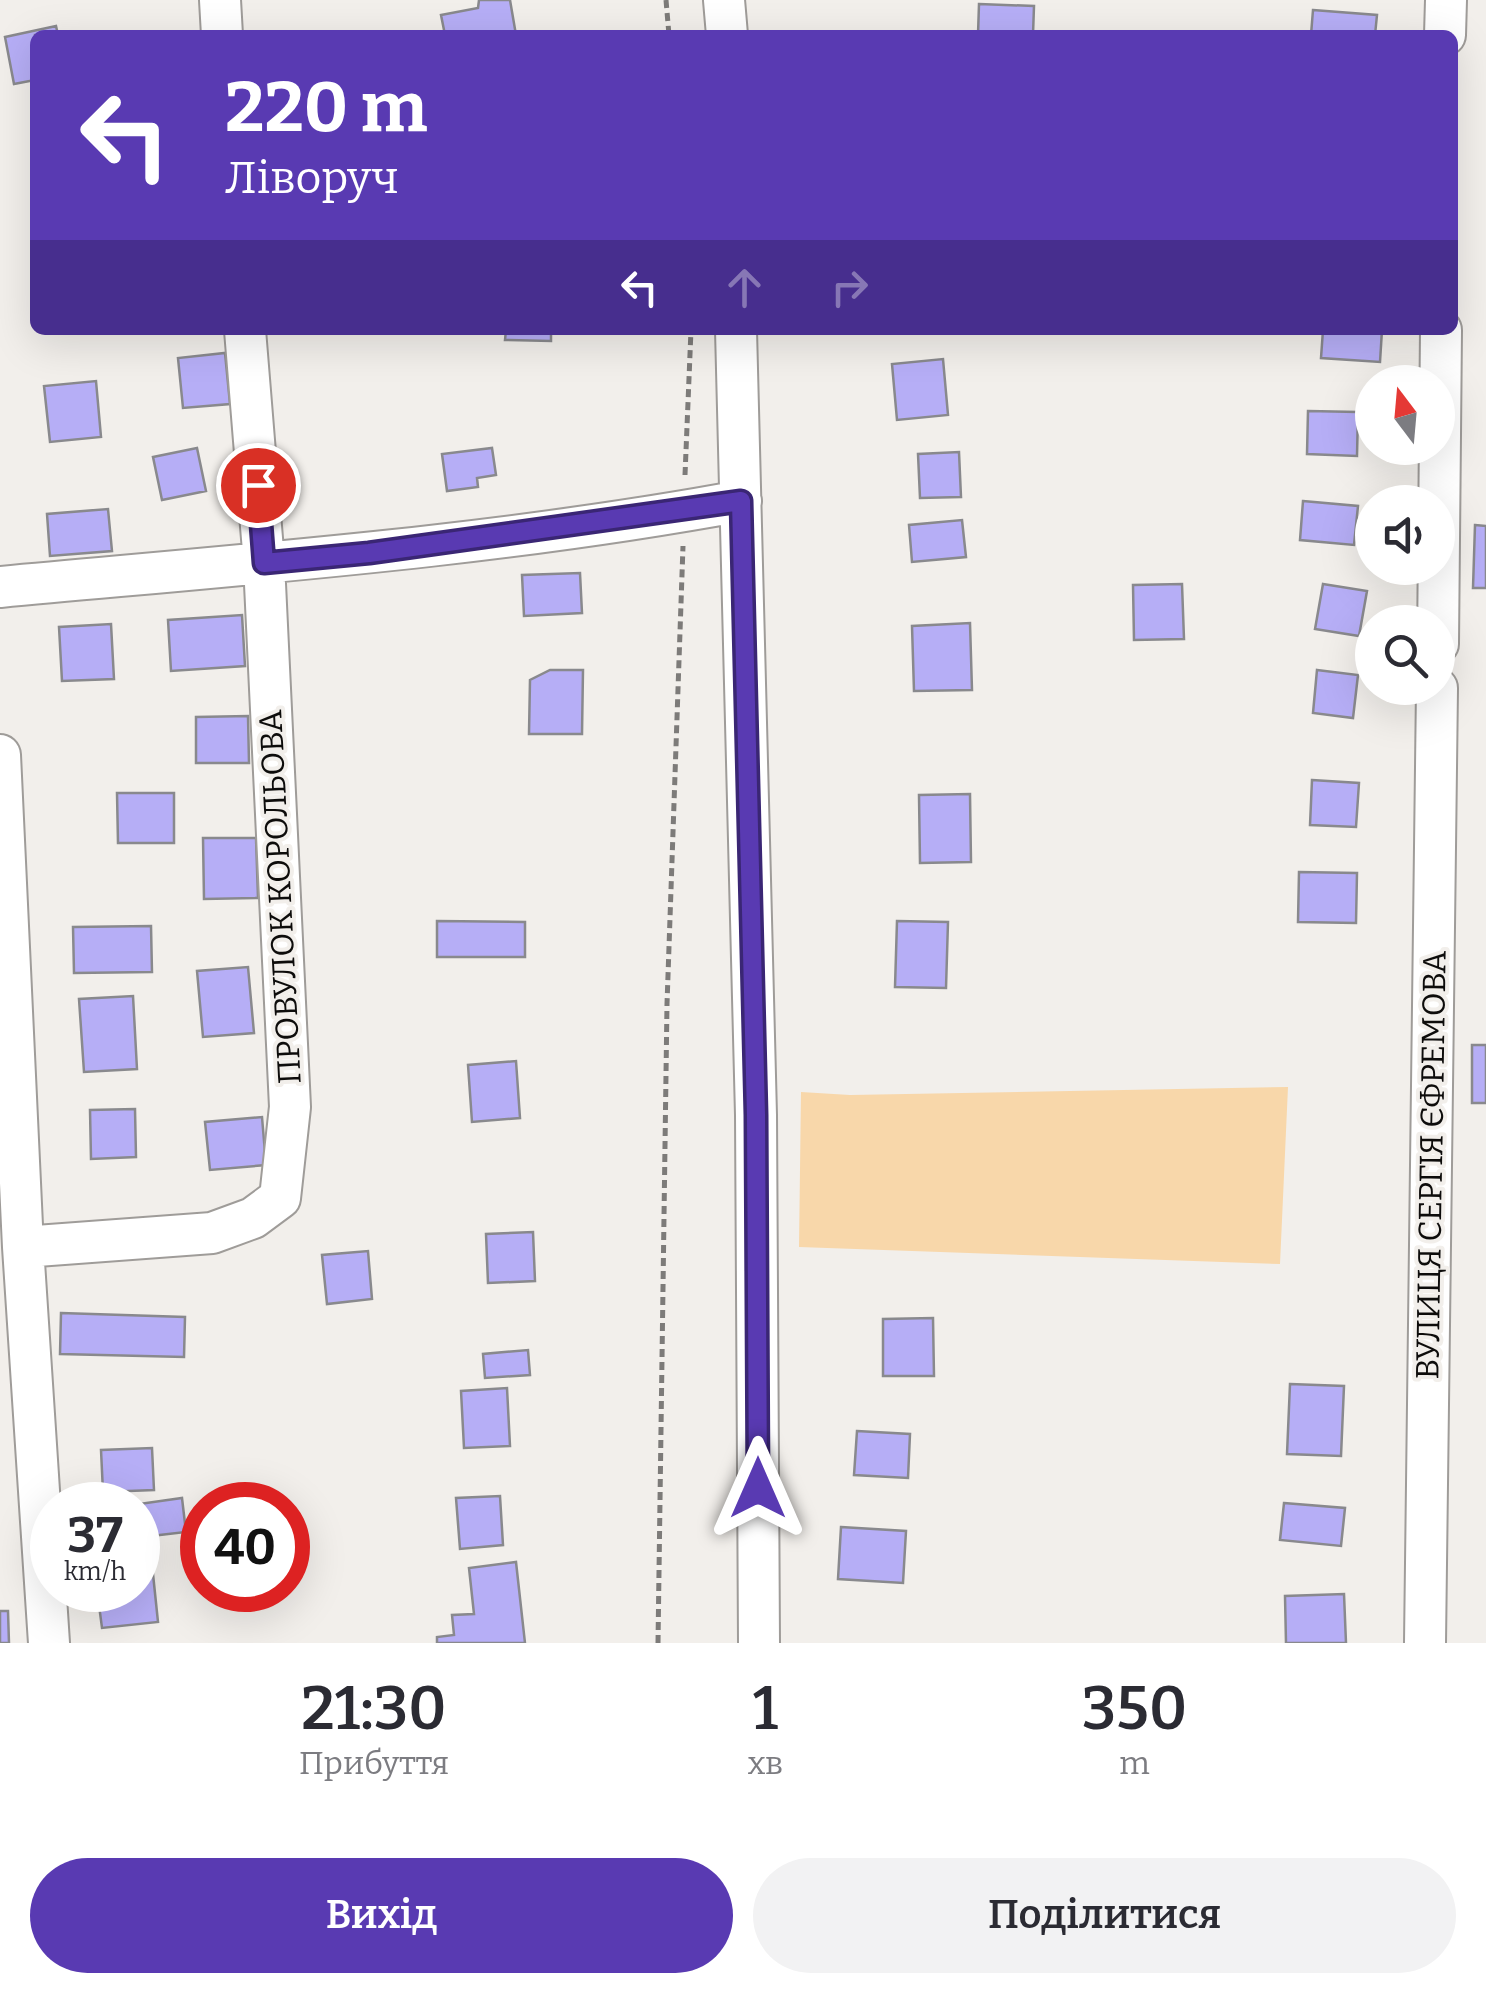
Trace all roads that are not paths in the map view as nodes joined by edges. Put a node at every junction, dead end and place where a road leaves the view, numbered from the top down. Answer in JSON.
{"nodes":[{"id":1,"x":220,"y":0,"type":"edge"},
{"id":2,"x":724,"y":0,"type":"edge"},
{"id":3,"x":1446,"y":0,"type":"edge"},
{"id":4,"x":222,"y":30,"type":"edge"},
{"id":5,"x":726,"y":30,"type":"edge"},
{"id":6,"x":1445,"y":30,"type":"edge"},
{"id":7,"x":245,"y":335,"type":"edge"},
{"id":8,"x":736,"y":335,"type":"edge"},
{"id":9,"x":1442,"y":335,"type":"edge"},
{"id":10,"x":741,"y":501,"type":"junction"},
{"id":11,"x":264,"y":563,"type":"junction"},
{"id":12,"x":0,"y":587,"type":"edge"},
{"id":13,"x":1438,"y":605,"type":"edge"},
{"id":14,"x":1437,"y":705,"type":"edge"},
{"id":15,"x":0,"y":755,"type":"edge"},
{"id":16,"x":23,"y":1248,"type":"junction"},
{"id":17,"x":49,"y":1643,"type":"edge"},
{"id":18,"x":759,"y":1643,"type":"edge"},
{"id":19,"x":1425,"y":1643,"type":"edge"}],
"edges":[{"from":1,"to":4,"type":"street"},
{"from":2,"to":5,"type":"street"},
{"from":3,"to":6,"type":"street"},
{"from":7,"to":11,"type":"street","name":"ПРОВУЛОК КОРОЛЬОВА"},
{"from":8,"to":10,"type":"street"},
{"from":9,"to":13,"type":"street"},
{"from":10,"to":11,"type":"street"},
{"from":10,"to":18,"type":"street"},
{"from":11,"to":12,"type":"street"},
{"from":11,"to":16,"type":"street","name":"ПРОВУЛОК КОРОЛЬОВА"},
{"from":14,"to":19,"type":"street","name":"ВУЛИЦЯ СЕРГІЯ ЄФРЕМОВА"},
{"from":15,"to":16,"type":"street"},
{"from":16,"to":17,"type":"street"}]}
